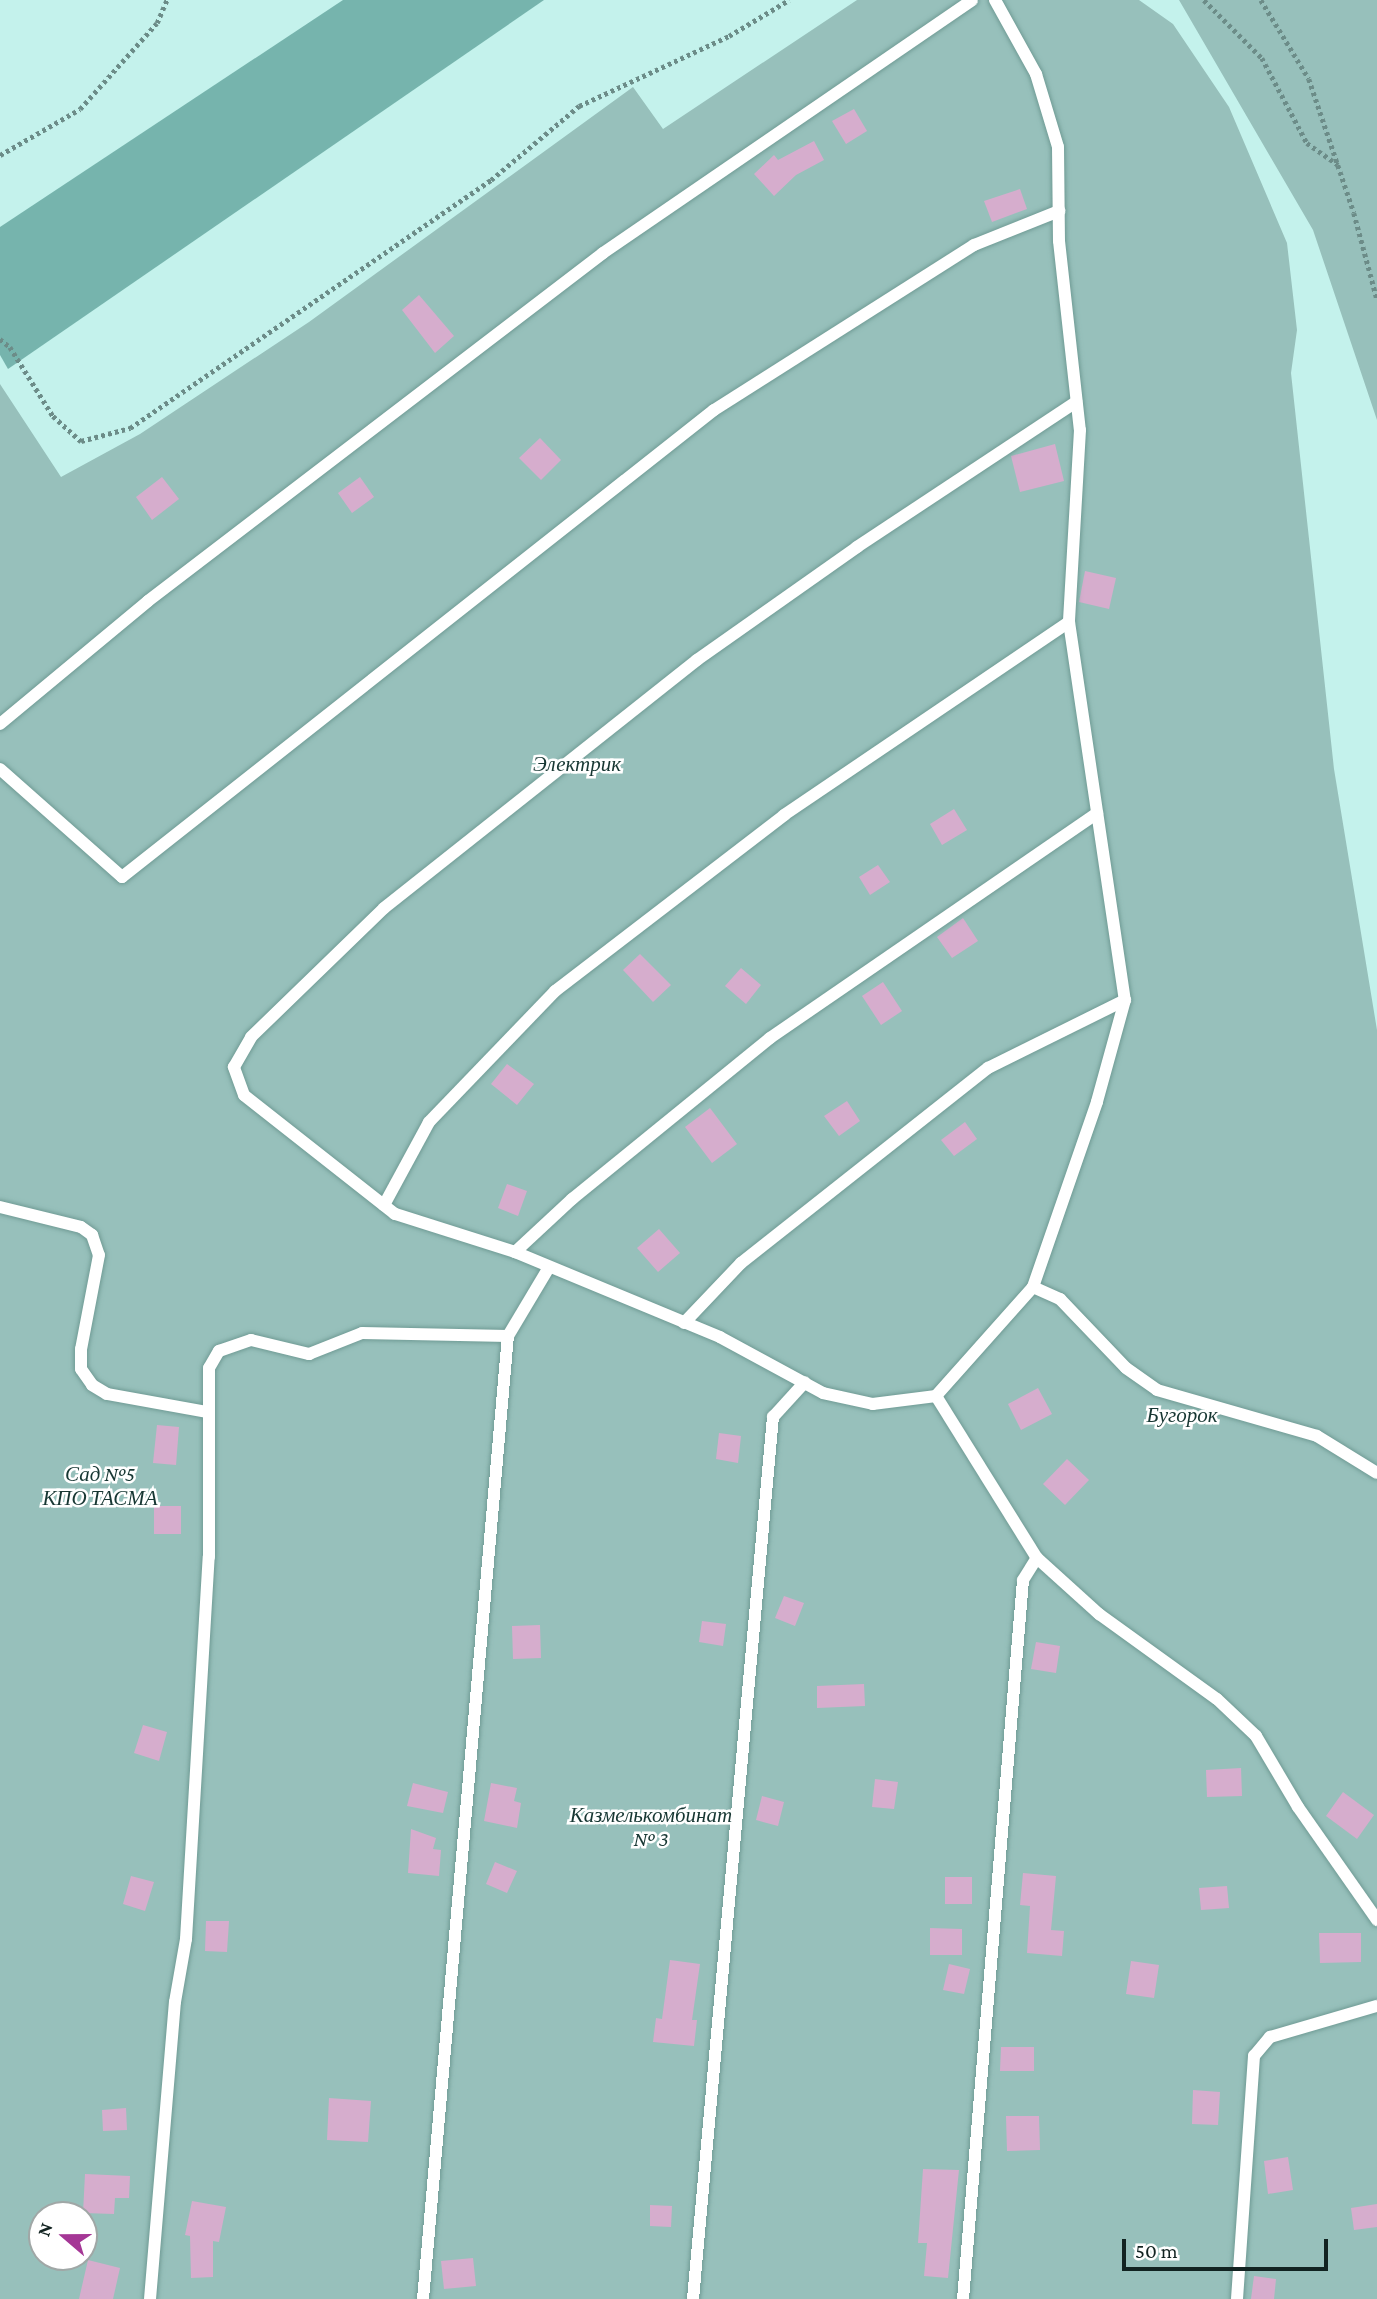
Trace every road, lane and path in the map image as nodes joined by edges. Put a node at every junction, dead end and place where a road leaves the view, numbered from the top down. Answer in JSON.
{"nodes":[{"id":1,"x":167,"y":0,"type":"edge"},
{"id":2,"x":789,"y":0,"type":"edge"},
{"id":3,"x":972,"y":0,"type":"edge"},
{"id":4,"x":995,"y":0,"type":"edge"},
{"id":5,"x":1204,"y":0,"type":"edge"},
{"id":6,"x":1261,"y":0,"type":"edge"},
{"id":7,"x":0,"y":155,"type":"edge"},
{"id":8,"x":1338,"y":165,"type":"junction"},
{"id":9,"x":1059,"y":211,"type":"junction"},
{"id":10,"x":1377,"y":299,"type":"edge"},
{"id":11,"x":0,"y":339,"type":"edge"},
{"id":12,"x":1076,"y":402,"type":"junction"},
{"id":13,"x":1069,"y":622,"type":"junction"},
{"id":14,"x":0,"y":724,"type":"edge"},
{"id":15,"x":0,"y":769,"type":"edge"},
{"id":16,"x":1097,"y":813,"type":"junction"},
{"id":17,"x":1125,"y":1000,"type":"junction"},
{"id":18,"x":384,"y":1205,"type":"junction"},
{"id":19,"x":0,"y":1207,"type":"edge"},
{"id":20,"x":515,"y":1252,"type":"junction"},
{"id":21,"x":548,"y":1269,"type":"junction"},
{"id":22,"x":1033,"y":1287,"type":"junction"},
{"id":23,"x":684,"y":1323,"type":"junction"},
{"id":24,"x":508,"y":1336,"type":"junction"},
{"id":25,"x":805,"y":1382,"type":"junction"},
{"id":26,"x":936,"y":1396,"type":"junction"},
{"id":27,"x":207,"y":1412,"type":"junction"},
{"id":28,"x":1377,"y":1473,"type":"edge"},
{"id":29,"x":1037,"y":1558,"type":"junction"},
{"id":30,"x":1377,"y":1920,"type":"edge"},
{"id":31,"x":1377,"y":2006,"type":"edge"},
{"id":32,"x":150,"y":2299,"type":"edge"},
{"id":33,"x":423,"y":2299,"type":"edge"},
{"id":34,"x":693,"y":2299,"type":"edge"},
{"id":35,"x":963,"y":2299,"type":"edge"},
{"id":36,"x":1237,"y":2299,"type":"edge"}],
"edges":[{"from":1,"to":7,"type":"path"},
{"from":2,"to":11,"type":"path"},
{"from":3,"to":14,"type":"lane"},
{"from":4,"to":9,"type":"lane"},
{"from":5,"to":8,"type":"path"},
{"from":6,"to":8,"type":"path"},
{"from":8,"to":10,"type":"path"},
{"from":9,"to":12,"type":"lane"},
{"from":9,"to":15,"type":"lane"},
{"from":12,"to":13,"type":"lane"},
{"from":12,"to":18,"type":"lane"},
{"from":13,"to":16,"type":"lane"},
{"from":13,"to":18,"type":"lane"},
{"from":16,"to":17,"type":"lane"},
{"from":16,"to":20,"type":"lane"},
{"from":17,"to":22,"type":"lane"},
{"from":17,"to":23,"type":"lane"},
{"from":18,"to":20,"type":"lane"},
{"from":19,"to":27,"type":"lane"},
{"from":20,"to":21,"type":"lane"},
{"from":21,"to":23,"type":"lane"},
{"from":21,"to":24,"type":"lane"},
{"from":22,"to":26,"type":"lane"},
{"from":22,"to":28,"type":"lane"},
{"from":23,"to":25,"type":"lane"},
{"from":24,"to":27,"type":"lane"},
{"from":24,"to":33,"type":"lane"},
{"from":25,"to":26,"type":"lane"},
{"from":25,"to":34,"type":"lane"},
{"from":26,"to":29,"type":"lane"},
{"from":27,"to":32,"type":"lane"},
{"from":29,"to":30,"type":"lane"},
{"from":29,"to":35,"type":"lane"},
{"from":31,"to":36,"type":"lane"}]}
